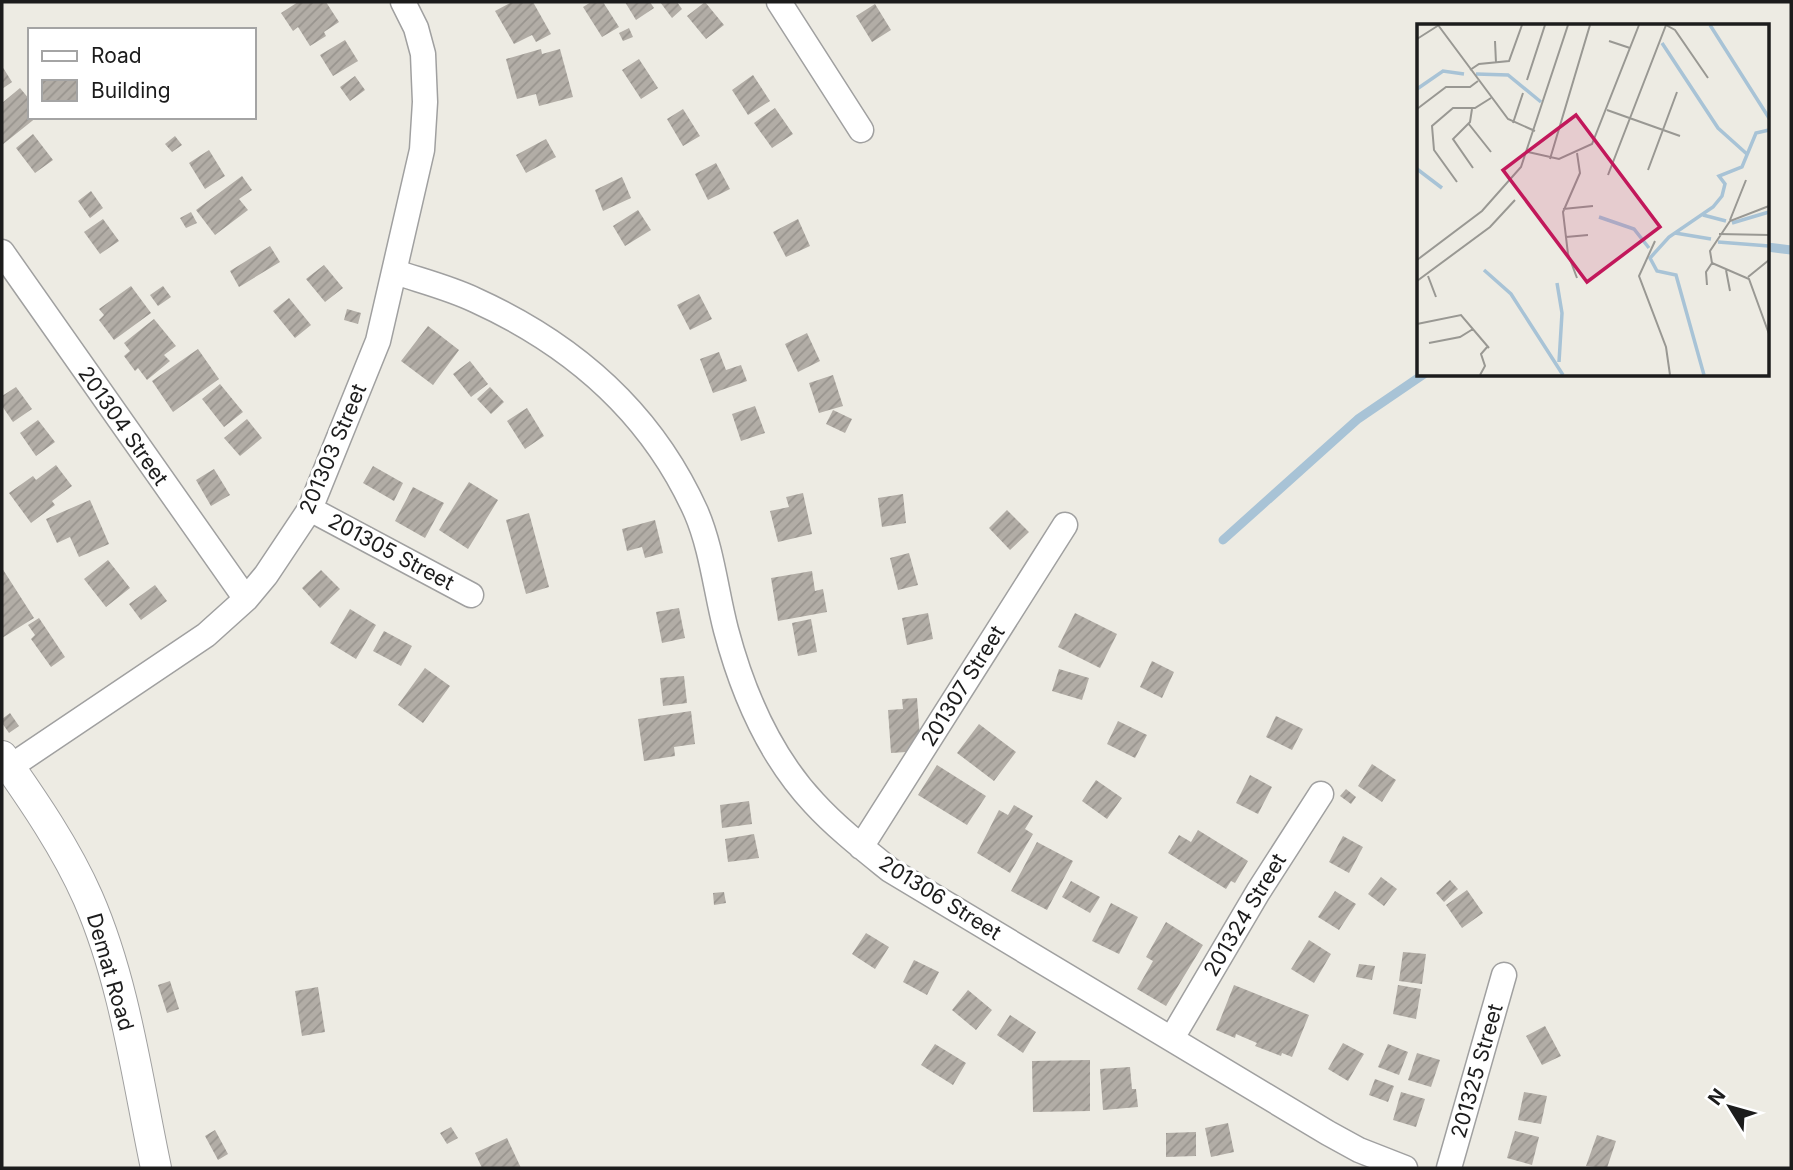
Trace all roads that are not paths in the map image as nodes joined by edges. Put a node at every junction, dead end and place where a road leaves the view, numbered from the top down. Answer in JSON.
{"nodes":[{"id":1,"x":403,"y":2,"type":"edge"},
{"id":2,"x":779,"y":2,"type":"edge"},
{"id":3,"x":861,"y":130,"type":"dead end"},
{"id":4,"x":2,"y":252,"type":"edge"},
{"id":5,"x":395,"y":272,"type":"junction"},
{"id":6,"x":310,"y":509,"type":"junction"},
{"id":7,"x":1065,"y":525,"type":"dead end"},
{"id":8,"x":471,"y":595,"type":"dead end"},
{"id":9,"x":246,"y":599,"type":"junction"},
{"id":10,"x":6,"y":761,"type":"edge"},
{"id":11,"x":1321,"y":794,"type":"dead end"},
{"id":12,"x":861,"y":847,"type":"junction"},
{"id":13,"x":1504,"y":975,"type":"dead end"},
{"id":14,"x":1172,"y":1038,"type":"junction"},
{"id":15,"x":156,"y":1168,"type":"edge"},
{"id":16,"x":1405,"y":1168,"type":"edge"},
{"id":17,"x":1449,"y":1168,"type":"edge"}],
"edges":[{"from":1,"to":5,"type":"street","name":"201303 Street"},
{"from":2,"to":3,"type":"street"},
{"from":4,"to":9,"type":"street","name":"201304 Street"},
{"from":5,"to":6,"type":"street","name":"201303 Street"},
{"from":5,"to":12,"type":"street","name":"201306 Street"},
{"from":6,"to":8,"type":"street","name":"201305 Street"},
{"from":6,"to":9,"type":"street","name":"201303 Street"},
{"from":7,"to":12,"type":"street","name":"201307 Street"},
{"from":9,"to":10,"type":"street","name":"201303 Street"},
{"from":10,"to":15,"type":"street","name":"Demat Road"},
{"from":11,"to":14,"type":"street","name":"201324 Street"},
{"from":12,"to":14,"type":"street","name":"201306 Street"},
{"from":13,"to":17,"type":"street","name":"201325 Street"},
{"from":14,"to":16,"type":"street","name":"201306 Street"}]}
